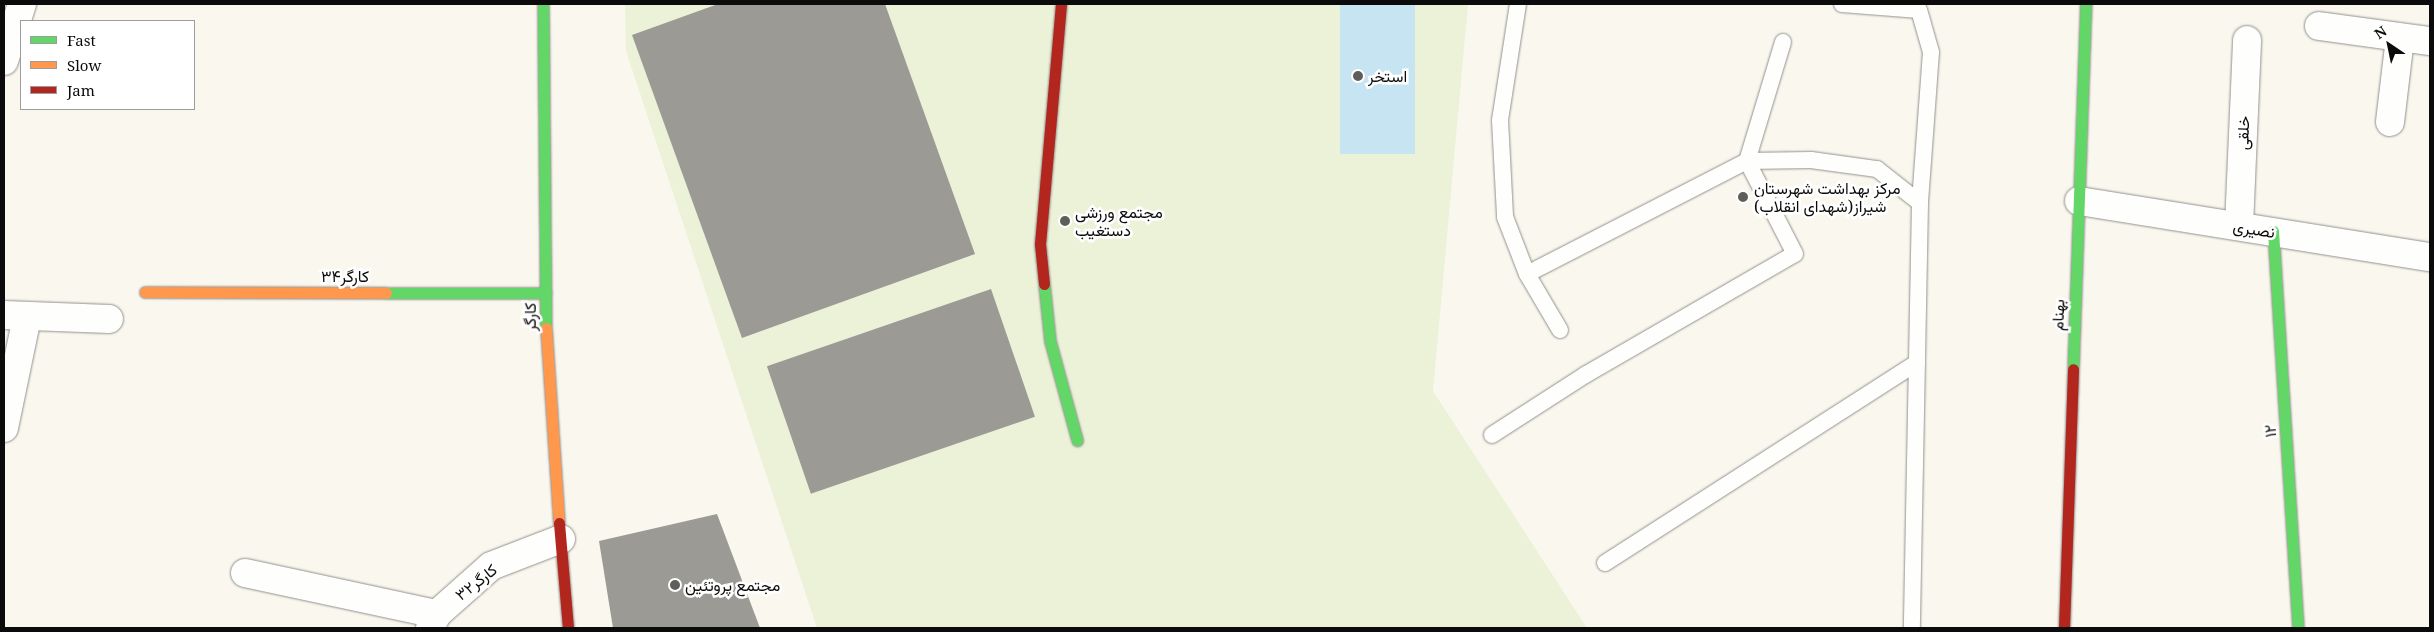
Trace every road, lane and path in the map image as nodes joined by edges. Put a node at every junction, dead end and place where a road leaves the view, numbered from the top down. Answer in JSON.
{"nodes":[{"id":1,"x":22,"y":4,"type":"edge"},
{"id":2,"x":543,"y":4,"type":"edge"},
{"id":3,"x":1061,"y":4,"type":"edge"},
{"id":4,"x":1518,"y":4,"type":"edge"},
{"id":5,"x":1842,"y":4,"type":"edge"},
{"id":6,"x":2086,"y":4,"type":"edge"},
{"id":7,"x":2319,"y":26,"type":"dead end"},
{"id":8,"x":2400,"y":38,"type":"junction"},
{"id":9,"x":2247,"y":40,"type":"dead end"},
{"id":10,"x":2430,"y":41,"type":"edge"},
{"id":11,"x":1783,"y":42,"type":"dead end"},
{"id":12,"x":4,"y":61,"type":"edge"},
{"id":13,"x":2390,"y":122,"type":"dead end"},
{"id":14,"x":1748,"y":161,"type":"junction"},
{"id":15,"x":2079,"y":200,"type":"junction"},
{"id":16,"x":1920,"y":203,"type":"junction"},
{"id":17,"x":2239,"y":226,"type":"junction"},
{"id":18,"x":2273,"y":232,"type":"junction"},
{"id":19,"x":2430,"y":257,"type":"edge"},
{"id":20,"x":1527,"y":274,"type":"junction"},
{"id":21,"x":145,"y":292,"type":"dead end"},
{"id":22,"x":546,"y":293,"type":"junction"},
{"id":23,"x":15,"y":316,"type":"edge"},
{"id":24,"x":109,"y":319,"type":"dead end"},
{"id":25,"x":1560,"y":330,"type":"dead end"},
{"id":26,"x":1917,"y":363,"type":"junction"},
{"id":27,"x":4,"y":428,"type":"edge"},
{"id":28,"x":1492,"y":435,"type":"dead end"},
{"id":29,"x":1077,"y":440,"type":"dead end"},
{"id":30,"x":561,"y":539,"type":"junction"},
{"id":31,"x":1606,"y":564,"type":"dead end"},
{"id":32,"x":245,"y":573,"type":"dead end"},
{"id":33,"x":434,"y":621,"type":"edge"},
{"id":34,"x":568,"y":628,"type":"edge"},
{"id":35,"x":1912,"y":628,"type":"edge"},
{"id":36,"x":2064,"y":628,"type":"edge"},
{"id":37,"x":2298,"y":628,"type":"edge"}],
"edges":[{"from":1,"to":12,"type":"street"},
{"from":2,"to":22,"type":"street","name":"کارگر"},
{"from":3,"to":29,"type":"street"},
{"from":4,"to":20,"type":"lane"},
{"from":5,"to":16,"type":"lane"},
{"from":6,"to":15,"type":"street","name":"بهنام"},
{"from":7,"to":8,"type":"street"},
{"from":8,"to":10,"type":"street"},
{"from":8,"to":13,"type":"street"},
{"from":9,"to":17,"type":"street","name":"خلقی"},
{"from":11,"to":14,"type":"lane"},
{"from":14,"to":16,"type":"lane"},
{"from":14,"to":20,"type":"lane"},
{"from":14,"to":28,"type":"lane"},
{"from":15,"to":17,"type":"street","name":"نصیری"},
{"from":15,"to":36,"type":"street","name":"بهنام"},
{"from":16,"to":26,"type":"lane"},
{"from":17,"to":18,"type":"street","name":"نصیری"},
{"from":18,"to":19,"type":"street","name":"نصیری"},
{"from":18,"to":37,"type":"street","name":"۱۲"},
{"from":20,"to":25,"type":"lane"},
{"from":21,"to":22,"type":"street","name":"کارگر۳۴"},
{"from":22,"to":30,"type":"street","name":"کارگر"},
{"from":23,"to":24,"type":"street"},
{"from":23,"to":27,"type":"street"},
{"from":26,"to":31,"type":"lane"},
{"from":26,"to":35,"type":"lane"},
{"from":30,"to":33,"type":"street","name":"کارگر۳۲"},
{"from":30,"to":34,"type":"street","name":"کارگر"},
{"from":32,"to":33,"type":"street"}]}
